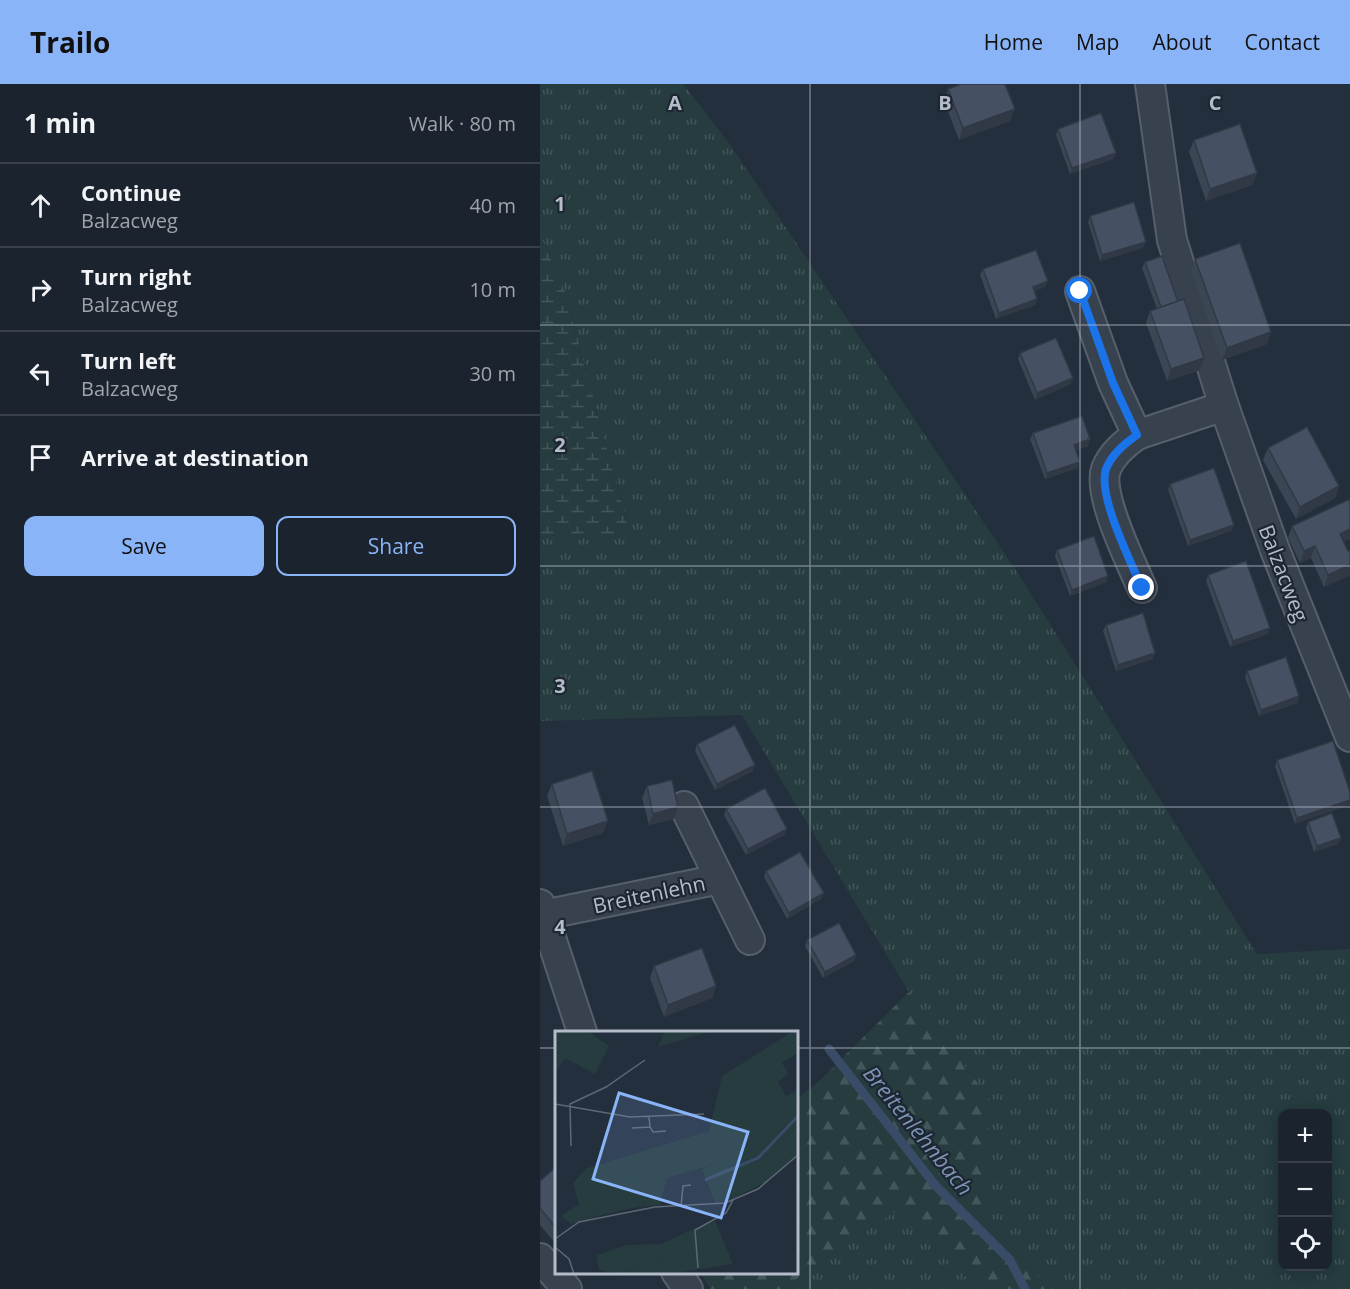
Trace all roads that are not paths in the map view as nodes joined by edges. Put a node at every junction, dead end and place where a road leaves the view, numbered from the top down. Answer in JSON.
{"nodes":[{"id":1,"x":1150,"y":84,"type":"edge"},
{"id":2,"x":1080,"y":291,"type":"dead end"},
{"id":3,"x":1224,"y":406,"type":"junction"},
{"id":4,"x":1137,"y":435,"type":"junction"},
{"id":5,"x":1142,"y":588,"type":"dead end"},
{"id":6,"x":1350,"y":737,"type":"edge"},
{"id":7,"x":684,"y":806,"type":"dead end"},
{"id":8,"x":720,"y":879,"type":"junction"},
{"id":9,"x":542,"y":910,"type":"edge"},
{"id":10,"x":750,"y":940,"type":"dead end"},
{"id":11,"x":582,"y":1031,"type":"edge"},
{"id":12,"x":540,"y":1257,"type":"edge"},
{"id":13,"x":677,"y":1274,"type":"edge"},
{"id":14,"x":567,"y":1289,"type":"edge"},
{"id":15,"x":687,"y":1289,"type":"edge"}],
"edges":[{"from":1,"to":3,"type":"street","name":"Balzacweg"},
{"from":2,"to":4,"type":"street"},
{"from":3,"to":4,"type":"street"},
{"from":3,"to":6,"type":"street","name":"Balzacweg"},
{"from":4,"to":5,"type":"street"},
{"from":7,"to":8,"type":"street","name":"Breitenlehn"},
{"from":8,"to":9,"type":"street","name":"Breitenlehn"},
{"from":8,"to":10,"type":"street","name":"Breitenlehn"},
{"from":9,"to":11,"type":"street","name":"Breitenlehn"},
{"from":12,"to":14,"type":"street"},
{"from":13,"to":15,"type":"street"}]}
